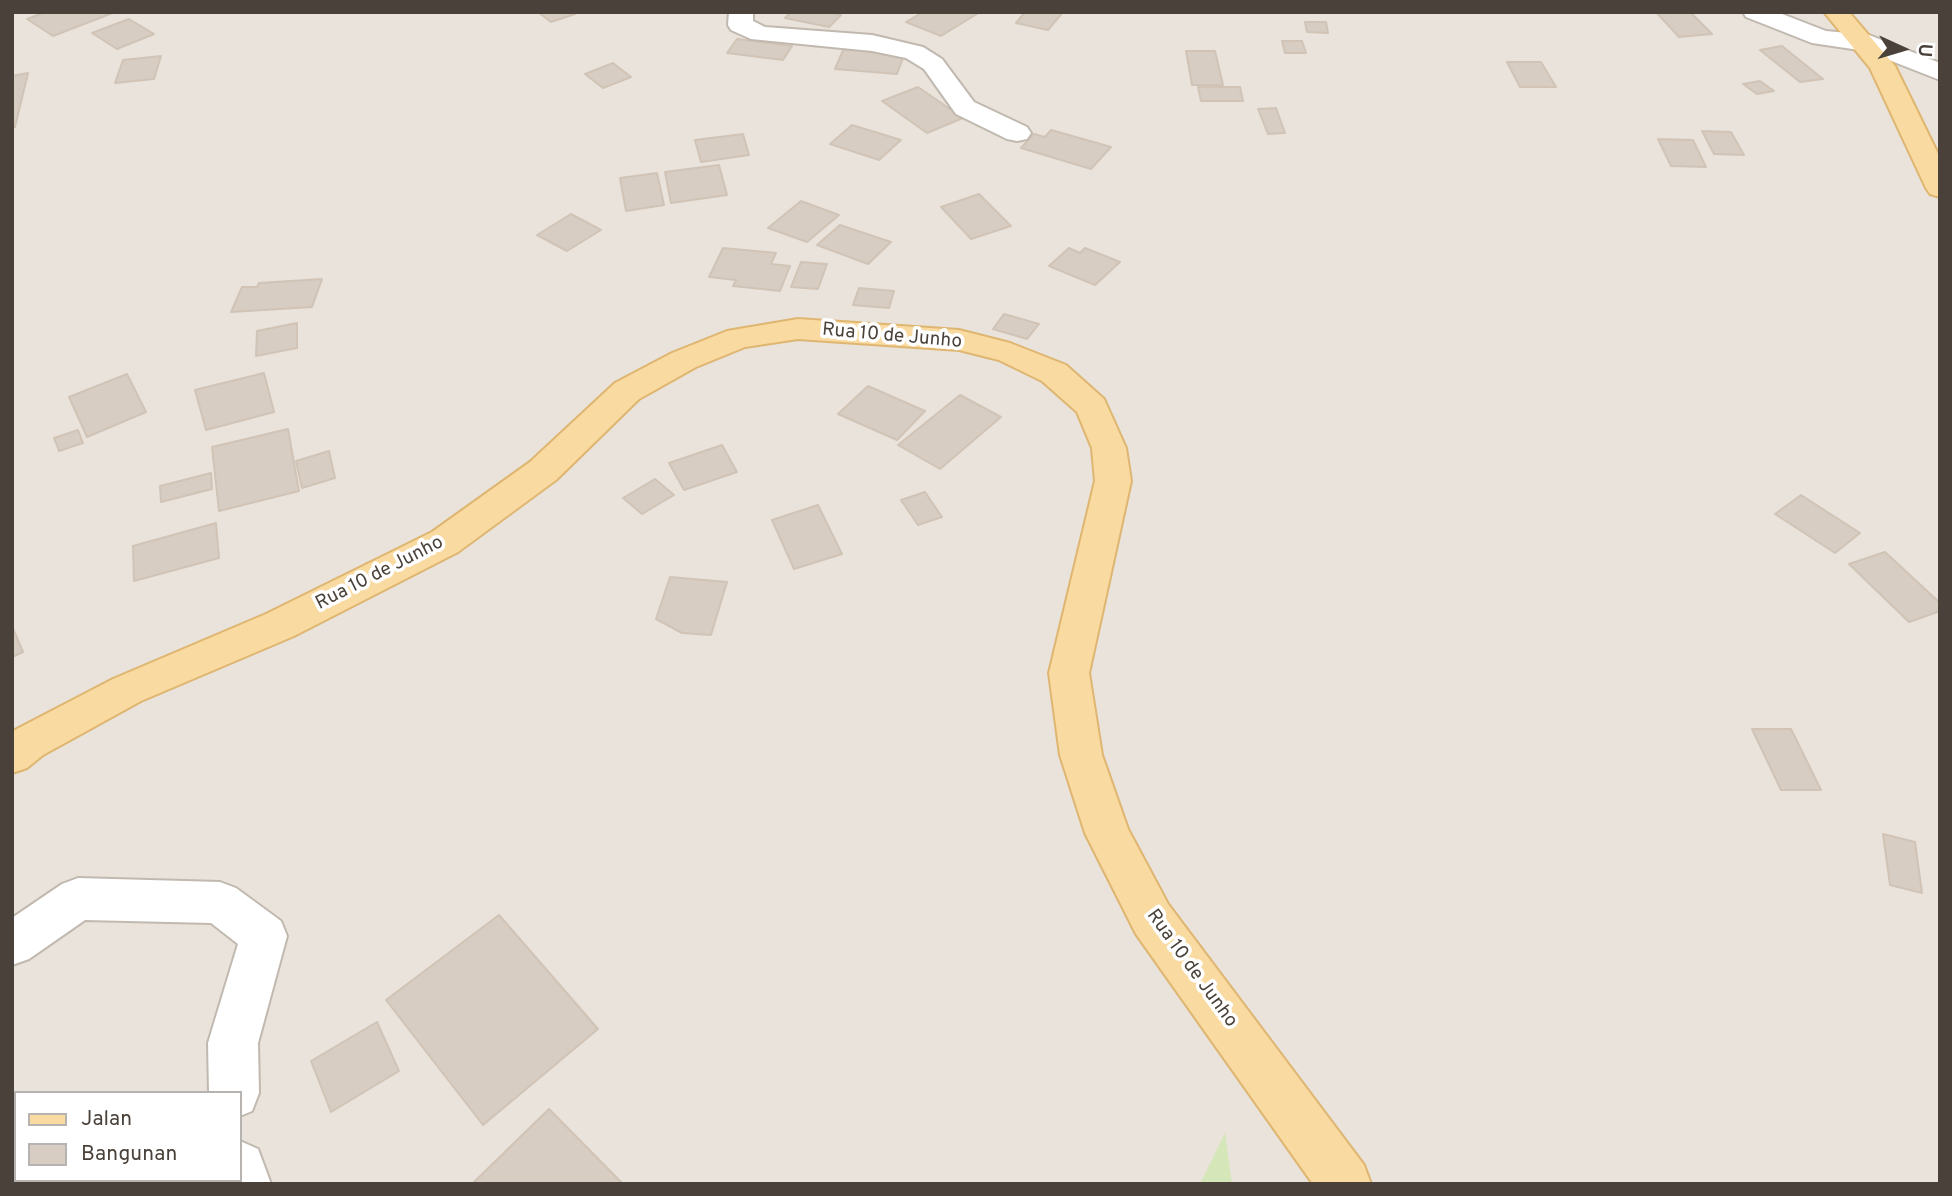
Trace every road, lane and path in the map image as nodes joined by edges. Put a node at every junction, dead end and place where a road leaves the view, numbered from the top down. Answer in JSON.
{"nodes":[{"id":1,"x":741,"y":12,"type":"edge"},
{"id":2,"x":1755,"y":12,"type":"edge"},
{"id":3,"x":1836,"y":12,"type":"edge"},
{"id":4,"x":1862,"y":42,"type":"junction"},
{"id":5,"x":1940,"y":72,"type":"edge"},
{"id":6,"x":1017,"y":133,"type":"dead end"},
{"id":7,"x":1940,"y":188,"type":"edge"},
{"id":8,"x":12,"y":756,"type":"edge"},
{"id":9,"x":12,"y":944,"type":"edge"},
{"id":10,"x":234,"y":1091,"type":"edge"},
{"id":11,"x":1345,"y":1184,"type":"edge"}],
"edges":[{"from":1,"to":6,"type":"street"},
{"from":2,"to":4,"type":"street"},
{"from":3,"to":4,"type":"main road"},
{"from":4,"to":5,"type":"street"},
{"from":4,"to":7,"type":"main road"},
{"from":8,"to":11,"type":"main road","name":"Rua 10 de Junho"},
{"from":9,"to":10,"type":"street"}]}
